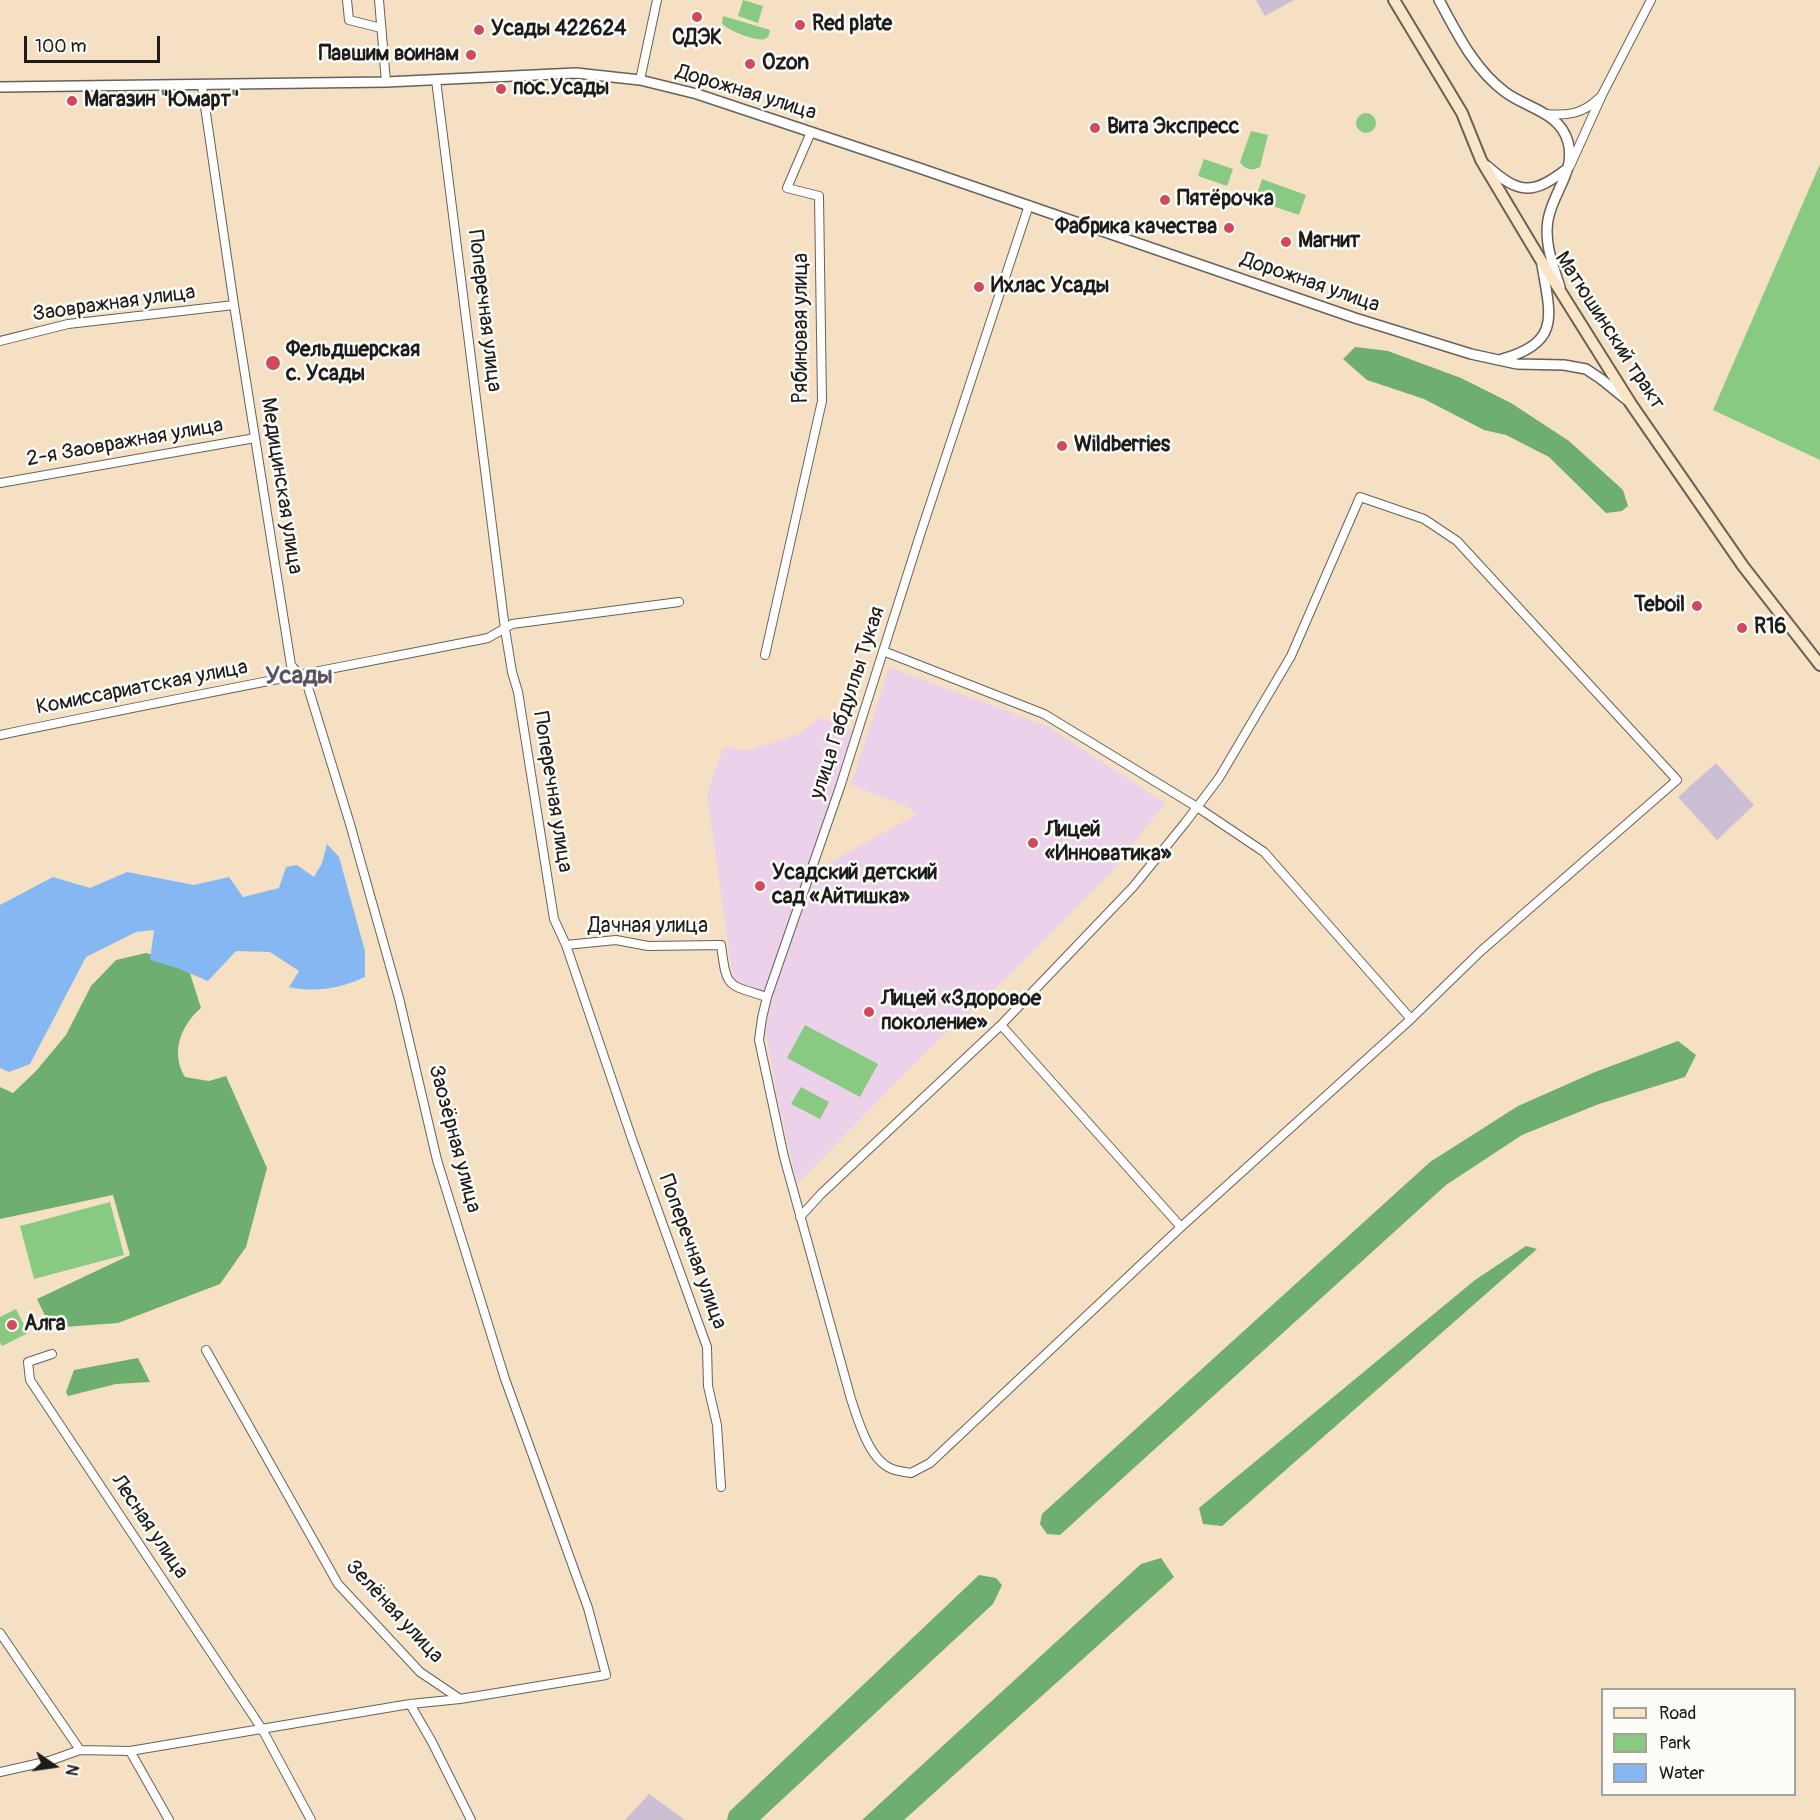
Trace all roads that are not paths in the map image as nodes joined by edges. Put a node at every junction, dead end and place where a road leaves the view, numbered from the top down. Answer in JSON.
{"nodes":[{"id":1,"x":347,"y":0,"type":"edge"},
{"id":2,"x":379,"y":0,"type":"edge"},
{"id":3,"x":657,"y":0,"type":"edge"},
{"id":4,"x":1394,"y":0,"type":"edge"},
{"id":5,"x":1439,"y":0,"type":"edge"},
{"id":6,"x":1651,"y":0,"type":"edge"},
{"id":7,"x":381,"y":28,"type":"junction"},
{"id":8,"x":436,"y":80,"type":"junction"},
{"id":9,"x":640,"y":80,"type":"junction"},
{"id":10,"x":386,"y":82,"type":"junction"},
{"id":11,"x":202,"y":86,"type":"junction"},
{"id":12,"x":0,"y":87,"type":"edge"},
{"id":13,"x":1602,"y":95,"type":"junction"},
{"id":14,"x":1546,"y":114,"type":"junction"},
{"id":15,"x":811,"y":132,"type":"junction"},
{"id":16,"x":1481,"y":160,"type":"junction"},
{"id":17,"x":1570,"y":166,"type":"junction"},
{"id":18,"x":1029,"y":204,"type":"junction"},
{"id":19,"x":1542,"y":262,"type":"junction"},
{"id":20,"x":1562,"y":295,"type":"junction"},
{"id":21,"x":234,"y":305,"type":"junction"},
{"id":22,"x":0,"y":341,"type":"edge"},
{"id":23,"x":1499,"y":360,"type":"junction"},
{"id":24,"x":1631,"y":404,"type":"junction"},
{"id":25,"x":255,"y":438,"type":"junction"},
{"id":26,"x":0,"y":483,"type":"edge"},
{"id":27,"x":679,"y":603,"type":"dead end"},
{"id":28,"x":505,"y":629,"type":"junction"},
{"id":29,"x":883,"y":651,"type":"junction"},
{"id":30,"x":765,"y":655,"type":"dead end"},
{"id":31,"x":1820,"y":665,"type":"edge"},
{"id":32,"x":300,"y":676,"type":"junction"},
{"id":33,"x":0,"y":735,"type":"edge"},
{"id":34,"x":1197,"y":807,"type":"junction"},
{"id":35,"x":566,"y":945,"type":"junction"},
{"id":36,"x":768,"y":997,"type":"junction"},
{"id":37,"x":1411,"y":1019,"type":"junction"},
{"id":38,"x":1000,"y":1025,"type":"junction"},
{"id":39,"x":800,"y":1217,"type":"junction"},
{"id":40,"x":1181,"y":1227,"type":"junction"},
{"id":41,"x":206,"y":1350,"type":"dead end"},
{"id":42,"x":52,"y":1354,"type":"dead end"},
{"id":43,"x":721,"y":1487,"type":"dead end"},
{"id":44,"x":0,"y":1633,"type":"edge"},
{"id":45,"x":460,"y":1699,"type":"junction"},
{"id":46,"x":410,"y":1704,"type":"junction"},
{"id":47,"x":262,"y":1729,"type":"junction"},
{"id":48,"x":80,"y":1750,"type":"junction"},
{"id":49,"x":130,"y":1751,"type":"junction"},
{"id":50,"x":0,"y":1772,"type":"edge"},
{"id":51,"x":169,"y":1820,"type":"edge"},
{"id":52,"x":311,"y":1820,"type":"edge"},
{"id":53,"x":471,"y":1820,"type":"edge"}],
"edges":[{"from":1,"to":7,"type":"street"},
{"from":2,"to":7,"type":"street"},
{"from":3,"to":9,"type":"street"},
{"from":4,"to":16,"type":"main road","name":"Матюшинский тракт"},
{"from":5,"to":14,"type":"street"},
{"from":6,"to":13,"type":"street"},
{"from":7,"to":10,"type":"street"},
{"from":8,"to":9,"type":"street","name":"Дорожная улица"},
{"from":8,"to":10,"type":"street","name":"Дорожная улица"},
{"from":8,"to":28,"type":"street","name":"Поперечная улица"},
{"from":9,"to":15,"type":"street","name":"Дорожная улица"},
{"from":10,"to":11,"type":"street","name":"Дорожная улица"},
{"from":11,"to":12,"type":"street","name":"Дорожная улица"},
{"from":11,"to":21,"type":"street","name":"Медицинская улица"},
{"from":13,"to":14,"type":"street"},
{"from":13,"to":17,"type":"street"},
{"from":14,"to":17,"type":"street"},
{"from":15,"to":18,"type":"street","name":"Дорожная улица"},
{"from":15,"to":30,"type":"street","name":"Рябиновая улица"},
{"from":16,"to":17,"type":"street"},
{"from":16,"to":19,"type":"main road","name":"Матюшинский тракт"},
{"from":17,"to":20,"type":"street"},
{"from":18,"to":23,"type":"street","name":"Дорожная улица"},
{"from":18,"to":29,"type":"street","name":"улица Габдуллы Тукая"},
{"from":19,"to":20,"type":"main road","name":"Матюшинский тракт"},
{"from":19,"to":23,"type":"street"},
{"from":20,"to":24,"type":"main road","name":"Матюшинский тракт"},
{"from":21,"to":22,"type":"street","name":"Заовражная улица"},
{"from":21,"to":25,"type":"street","name":"Медицинская улица"},
{"from":23,"to":24,"type":"street","name":"Дорожная улица"},
{"from":24,"to":31,"type":"main road","name":"Матюшинский тракт"},
{"from":25,"to":26,"type":"street","name":"2-я Заовражная улица"},
{"from":25,"to":32,"type":"street","name":"Медицинская улица"},
{"from":27,"to":28,"type":"street","name":"Комиссариатская улица"},
{"from":28,"to":32,"type":"street","name":"Комиссариатская улица"},
{"from":28,"to":35,"type":"street","name":"Поперечная улица"},
{"from":29,"to":34,"type":"street"},
{"from":29,"to":36,"type":"street","name":"улица Габдуллы Тукая"},
{"from":32,"to":33,"type":"street","name":"Комиссариатская улица"},
{"from":32,"to":45,"type":"street","name":"Заозёрная улица"},
{"from":34,"to":37,"type":"street"},
{"from":34,"to":37,"type":"street","name":"улица Габдуллы Тукая"},
{"from":34,"to":38,"type":"street"},
{"from":35,"to":36,"type":"street","name":"Дачная улица"},
{"from":35,"to":43,"type":"street","name":"Поперечная улица"},
{"from":36,"to":39,"type":"street","name":"улица Габдуллы Тукая"},
{"from":37,"to":40,"type":"street","name":"улица Габдуллы Тукая"},
{"from":38,"to":39,"type":"street"},
{"from":38,"to":40,"type":"street"},
{"from":39,"to":40,"type":"street","name":"улица Габдуллы Тукая"},
{"from":41,"to":45,"type":"street","name":"Зелёная улица"},
{"from":42,"to":47,"type":"street","name":"Лесная улица"},
{"from":44,"to":48,"type":"street"},
{"from":45,"to":46,"type":"street"},
{"from":46,"to":47,"type":"street"},
{"from":46,"to":53,"type":"street"},
{"from":47,"to":49,"type":"street"},
{"from":47,"to":52,"type":"street"},
{"from":48,"to":49,"type":"street"},
{"from":48,"to":50,"type":"street"},
{"from":49,"to":51,"type":"street"}]}
